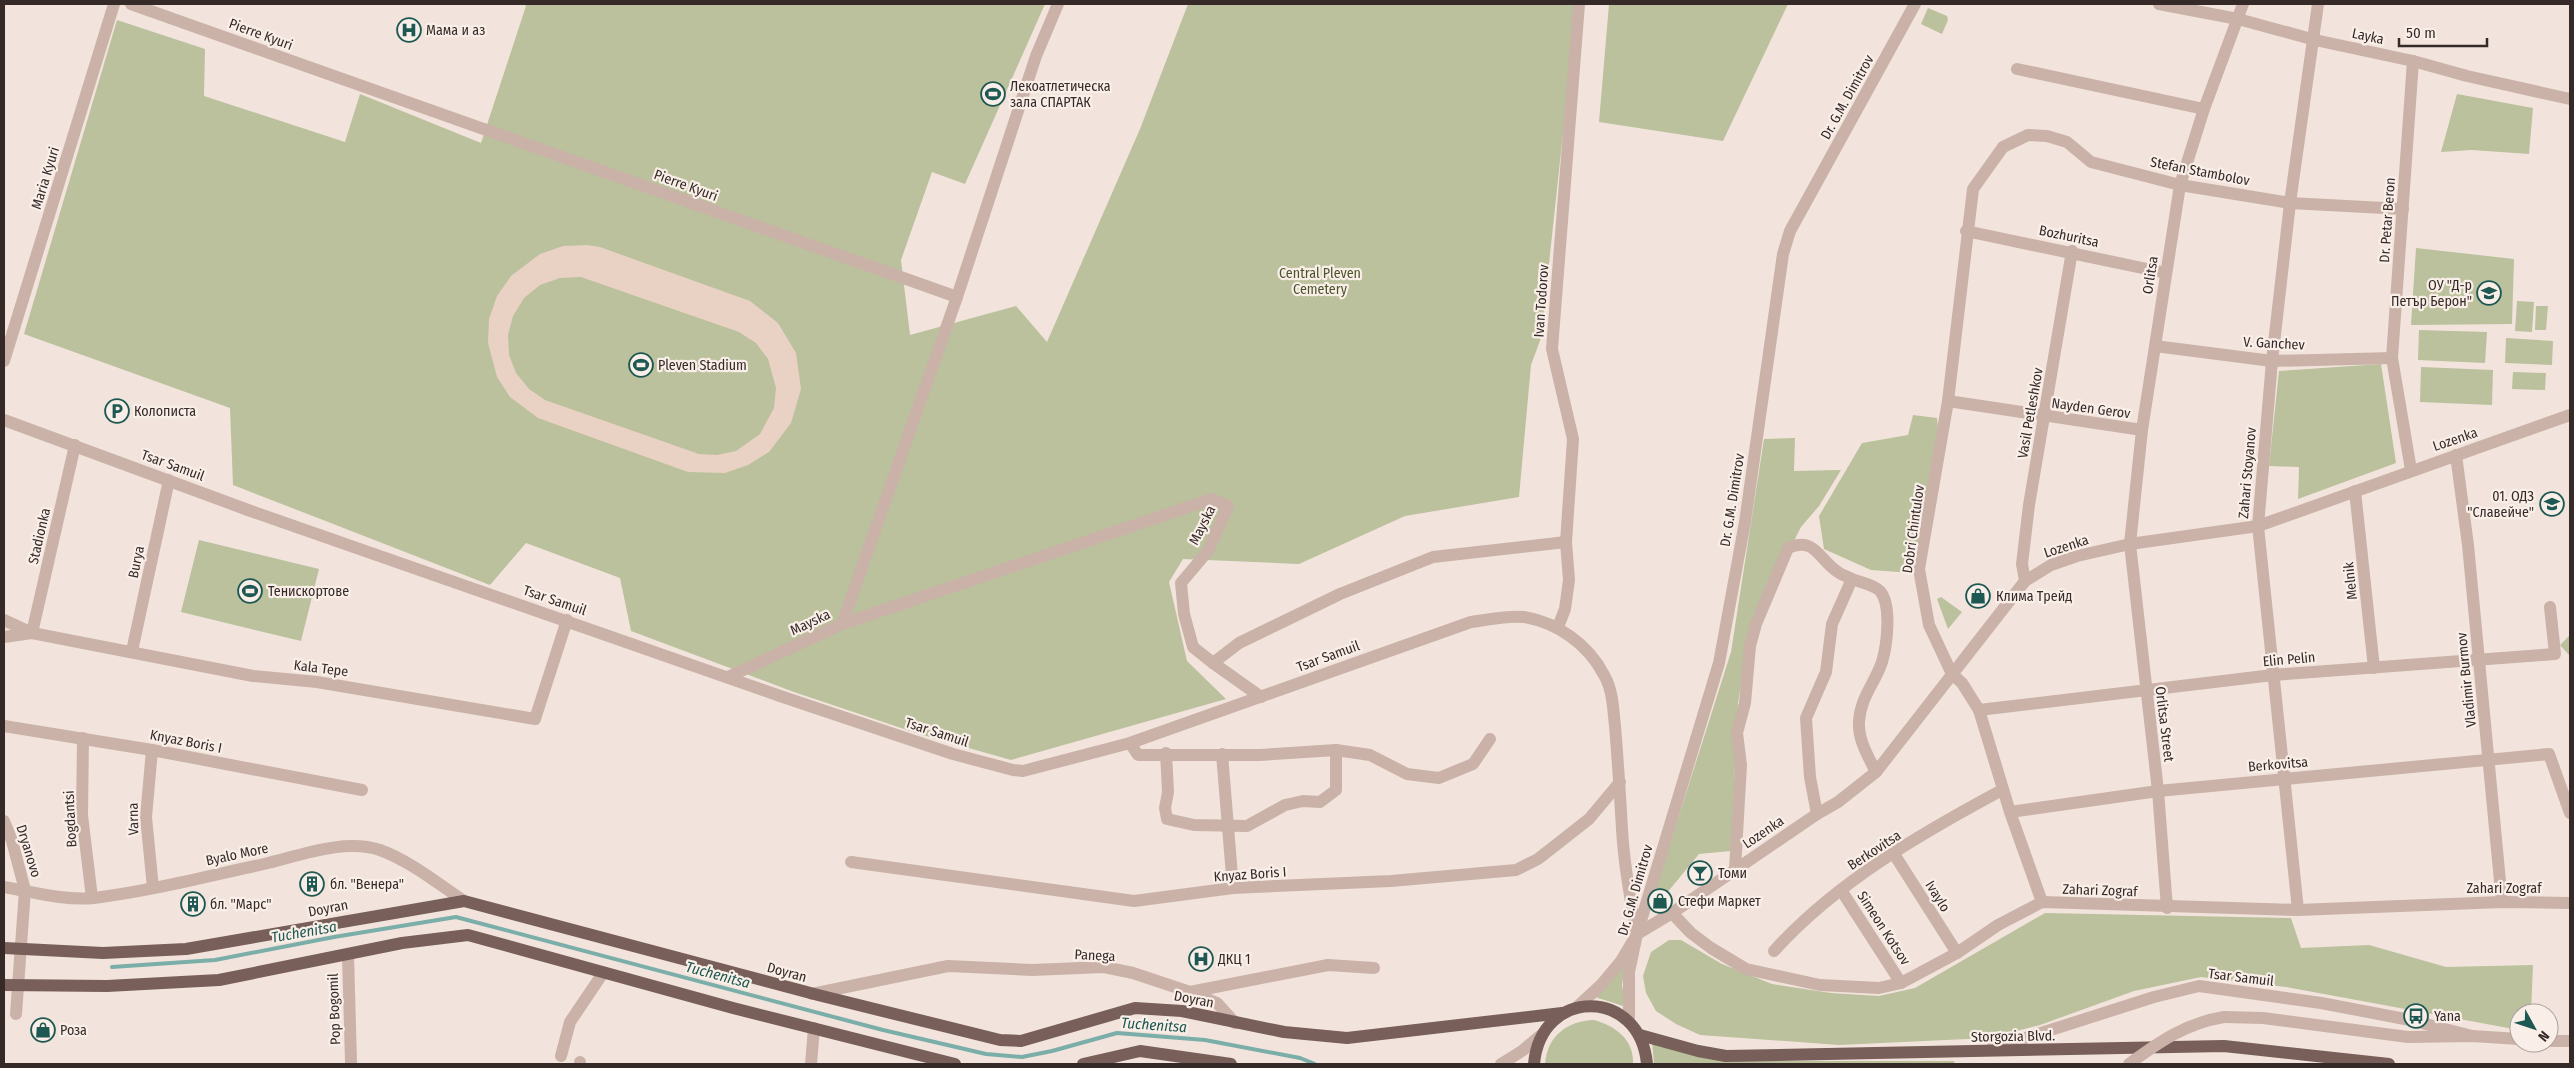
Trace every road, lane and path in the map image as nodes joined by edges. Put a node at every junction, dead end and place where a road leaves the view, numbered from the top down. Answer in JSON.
{"nodes":[{"id":1,"x":114,"y":4,"type":"edge"},
{"id":2,"x":131,"y":4,"type":"edge"},
{"id":3,"x":1058,"y":4,"type":"edge"},
{"id":4,"x":1579,"y":4,"type":"edge"},
{"id":5,"x":1915,"y":4,"type":"edge"},
{"id":6,"x":2159,"y":4,"type":"edge"},
{"id":7,"x":2242,"y":4,"type":"edge"},
{"id":8,"x":2318,"y":4,"type":"edge"},
{"id":9,"x":2238,"y":19,"type":"junction"},
{"id":10,"x":2315,"y":40,"type":"junction"},
{"id":11,"x":2413,"y":61,"type":"junction"},
{"id":12,"x":2017,"y":69,"type":"dead end"},
{"id":13,"x":2570,"y":99,"type":"edge"},
{"id":14,"x":2204,"y":109,"type":"junction"},
{"id":15,"x":2003,"y":147,"type":"joint"},
{"id":16,"x":2180,"y":185,"type":"junction"},
{"id":17,"x":2290,"y":203,"type":"junction"},
{"id":18,"x":2403,"y":209,"type":"junction"},
{"id":19,"x":1966,"y":230,"type":"junction"},
{"id":20,"x":2072,"y":251,"type":"junction"},
{"id":21,"x":2166,"y":273,"type":"junction"},
{"id":22,"x":957,"y":297,"type":"junction"},
{"id":23,"x":2155,"y":346,"type":"junction"},
{"id":24,"x":2392,"y":358,"type":"junction"},
{"id":25,"x":4,"y":361,"type":"edge"},
{"id":26,"x":2272,"y":361,"type":"junction"},
{"id":27,"x":1948,"y":400,"type":"junction"},
{"id":28,"x":2570,"y":415,"type":"edge"},
{"id":29,"x":2044,"y":417,"type":"junction"},
{"id":30,"x":4,"y":420,"type":"edge"},
{"id":31,"x":2142,"y":430,"type":"junction"},
{"id":32,"x":75,"y":445,"type":"junction"},
{"id":33,"x":2456,"y":455,"type":"junction"},
{"id":34,"x":2411,"y":470,"type":"junction"},
{"id":35,"x":169,"y":480,"type":"junction"},
{"id":36,"x":2355,"y":491,"type":"junction"},
{"id":37,"x":2258,"y":526,"type":"junction"},
{"id":38,"x":1566,"y":542,"type":"junction"},
{"id":39,"x":2130,"y":544,"type":"junction"},
{"id":40,"x":1852,"y":579,"type":"junction"},
{"id":41,"x":2024,"y":581,"type":"junction"},
{"id":42,"x":2550,"y":607,"type":"dead end"},
{"id":43,"x":4,"y":620,"type":"edge"},
{"id":44,"x":567,"y":620,"type":"junction"},
{"id":45,"x":842,"y":624,"type":"junction"},
{"id":46,"x":1558,"y":627,"type":"junction"},
{"id":47,"x":32,"y":634,"type":"junction"},
{"id":48,"x":4,"y":637,"type":"edge"},
{"id":49,"x":132,"y":651,"type":"junction"},
{"id":50,"x":2478,"y":660,"type":"junction"},
{"id":51,"x":1213,"y":663,"type":"junction"},
{"id":52,"x":2374,"y":668,"type":"junction"},
{"id":53,"x":1952,"y":674,"type":"junction"},
{"id":54,"x":2273,"y":675,"type":"junction"},
{"id":55,"x":728,"y":677,"type":"junction"},
{"id":56,"x":2145,"y":692,"type":"junction"},
{"id":57,"x":1261,"y":696,"type":"junction"},
{"id":58,"x":1979,"y":710,"type":"junction"},
{"id":59,"x":4,"y":726,"type":"edge"},
{"id":60,"x":83,"y":738,"type":"junction"},
{"id":61,"x":1490,"y":738,"type":"dead end"},
{"id":62,"x":1130,"y":743,"type":"junction"},
{"id":63,"x":152,"y":750,"type":"junction"},
{"id":64,"x":1336,"y":750,"type":"junction"},
{"id":65,"x":1166,"y":753,"type":"junction"},
{"id":66,"x":1222,"y":754,"type":"junction"},
{"id":67,"x":2490,"y":760,"type":"junction"},
{"id":68,"x":1876,"y":772,"type":"junction"},
{"id":69,"x":2284,"y":778,"type":"junction"},
{"id":70,"x":1620,"y":782,"type":"junction"},
{"id":71,"x":362,"y":790,"type":"dead end"},
{"id":72,"x":2002,"y":790,"type":"junction"},
{"id":73,"x":2158,"y":791,"type":"junction"},
{"id":74,"x":2010,"y":812,"type":"junction"},
{"id":75,"x":1817,"y":814,"type":"junction"},
{"id":76,"x":2570,"y":814,"type":"edge"},
{"id":77,"x":4,"y":821,"type":"edge"},
{"id":78,"x":1229,"y":824,"type":"junction"},
{"id":79,"x":1894,"y":854,"type":"junction"},
{"id":80,"x":851,"y":862,"type":"dead end"},
{"id":81,"x":1735,"y":869,"type":"junction"},
{"id":82,"x":4,"y":887,"type":"edge"},
{"id":83,"x":153,"y":888,"type":"junction"},
{"id":84,"x":1233,"y":888,"type":"junction"},
{"id":85,"x":25,"y":890,"type":"junction"},
{"id":86,"x":1841,"y":890,"type":"junction"},
{"id":87,"x":92,"y":898,"type":"junction"},
{"id":88,"x":464,"y":900,"type":"junction"},
{"id":89,"x":2042,"y":902,"type":"junction"},
{"id":90,"x":2502,"y":902,"type":"junction"},
{"id":91,"x":2570,"y":903,"type":"edge"},
{"id":92,"x":2167,"y":908,"type":"junction"},
{"id":93,"x":2298,"y":910,"type":"junction"},
{"id":94,"x":1672,"y":913,"type":"junction"},
{"id":95,"x":1637,"y":934,"type":"junction"},
{"id":96,"x":4,"y":948,"type":"edge"},
{"id":97,"x":21,"y":948,"type":"junction"},
{"id":98,"x":1774,"y":951,"type":"dead end"},
{"id":99,"x":1957,"y":953,"type":"junction"},
{"id":100,"x":348,"y":954,"type":"junction"},
{"id":101,"x":1374,"y":968,"type":"dead end"},
{"id":102,"x":604,"y":973,"type":"junction"},
{"id":103,"x":1902,"y":983,"type":"junction"},
{"id":104,"x":4,"y":985,"type":"edge"},
{"id":105,"x":18,"y":985,"type":"junction"},
{"id":106,"x":1190,"y":992,"type":"junction"},
{"id":107,"x":812,"y":994,"type":"junction"},
{"id":108,"x":1576,"y":1008,"type":"junction"},
{"id":109,"x":1562,"y":1013,"type":"junction"},
{"id":110,"x":16,"y":1014,"type":"dead end"},
{"id":111,"x":1629,"y":1021,"type":"junction"},
{"id":112,"x":1234,"y":1023,"type":"junction"},
{"id":113,"x":814,"y":1028,"type":"junction"},
{"id":114,"x":1541,"y":1035,"type":"junction"},
{"id":115,"x":1640,"y":1035,"type":"junction"},
{"id":116,"x":2472,"y":1036,"type":"junction"},
{"id":117,"x":2509,"y":1039,"type":"edge"},
{"id":118,"x":1983,"y":1052,"type":"junction"},
{"id":119,"x":561,"y":1056,"type":"dead end"},
{"id":120,"x":351,"y":1062,"type":"dead end"},
{"id":121,"x":811,"y":1064,"type":"edge"},
{"id":122,"x":955,"y":1064,"type":"edge"},
{"id":123,"x":1083,"y":1064,"type":"edge"},
{"id":124,"x":1231,"y":1064,"type":"edge"},
{"id":125,"x":1501,"y":1064,"type":"edge"},
{"id":126,"x":1534,"y":1064,"type":"edge"},
{"id":127,"x":1647,"y":1064,"type":"edge"},
{"id":128,"x":2129,"y":1064,"type":"edge"},
{"id":129,"x":2389,"y":1064,"type":"edge"}],
"edges":[{"from":1,"to":25,"type":"street","name":"Maria Kyuri"},
{"from":2,"to":22,"type":"street","name":"Pierre Kyuri"},
{"from":3,"to":22,"type":"street"},
{"from":4,"to":38,"type":"street","name":"Ivan Todorov"},
{"from":5,"to":95,"type":"street","name":"Dr. G.M. Dimitrov"},
{"from":6,"to":9,"type":"street","name":"Layka"},
{"from":7,"to":9,"type":"street","name":"Orlitsa"},
{"from":8,"to":10,"type":"street","name":"Zahari Stoyanov"},
{"from":9,"to":10,"type":"street","name":"Layka"},
{"from":9,"to":14,"type":"street","name":"Orlitsa"},
{"from":10,"to":11,"type":"street","name":"Layka"},
{"from":10,"to":17,"type":"street","name":"Zahari Stoyanov"},
{"from":11,"to":13,"type":"street","name":"Layka"},
{"from":11,"to":18,"type":"street","name":"Dr. Petar Beron"},
{"from":12,"to":14,"type":"street"},
{"from":14,"to":16,"type":"street","name":"Orlitsa"},
{"from":15,"to":16,"type":"street","name":"Stefan Stambolov"},
{"from":15,"to":19,"type":"street","name":"Dobri Chintulov"},
{"from":16,"to":17,"type":"street","name":"Stefan Stambolov"},
{"from":16,"to":21,"type":"street","name":"Orlitsa"},
{"from":17,"to":18,"type":"street","name":"Stefan Stambolov"},
{"from":17,"to":26,"type":"street","name":"Zahari Stoyanov"},
{"from":18,"to":24,"type":"street","name":"Dr. Petar Beron"},
{"from":19,"to":20,"type":"street","name":"Bozhuritsa"},
{"from":19,"to":27,"type":"street","name":"Dobri Chintulov"},
{"from":20,"to":21,"type":"street","name":"Bozhuritsa"},
{"from":20,"to":29,"type":"street","name":"Vasil Petleshkov"},
{"from":21,"to":23,"type":"street","name":"Orlitsa"},
{"from":22,"to":45,"type":"street"},
{"from":23,"to":26,"type":"street","name":"V. Ganchev"},
{"from":23,"to":31,"type":"street","name":"Orlitsa"},
{"from":24,"to":26,"type":"street","name":"V. Ganchev"},
{"from":24,"to":34,"type":"street","name":"Dr. Petar Beron"},
{"from":26,"to":37,"type":"street","name":"Zahari Stoyanov"},
{"from":27,"to":29,"type":"street","name":"Nayden Gerov"},
{"from":27,"to":53,"type":"street","name":"Dobri Chintulov"},
{"from":28,"to":33,"type":"street","name":"Lozenka"},
{"from":29,"to":31,"type":"street","name":"Nayden Gerov"},
{"from":29,"to":41,"type":"street","name":"Vasil Petleshkov"},
{"from":30,"to":32,"type":"street","name":"Tsar Samuil"},
{"from":31,"to":39,"type":"street","name":"Orlitsa"},
{"from":32,"to":35,"type":"street","name":"Tsar Samuil"},
{"from":32,"to":47,"type":"street","name":"Stadionka"},
{"from":33,"to":34,"type":"street","name":"Lozenka"},
{"from":33,"to":50,"type":"street","name":"Vladimir Burmov"},
{"from":34,"to":36,"type":"street","name":"Lozenka"},
{"from":35,"to":44,"type":"street","name":"Tsar Samuil"},
{"from":35,"to":49,"type":"street","name":"Burya"},
{"from":36,"to":37,"type":"street","name":"Lozenka"},
{"from":36,"to":52,"type":"street","name":"Melnik"},
{"from":37,"to":39,"type":"street","name":"Lozenka"},
{"from":37,"to":54,"type":"street","name":"Zahari Stoyanov"},
{"from":38,"to":46,"type":"street","name":"Ivan Todorov"},
{"from":38,"to":51,"type":"street"},
{"from":39,"to":41,"type":"street","name":"Lozenka"},
{"from":39,"to":56,"type":"street","name":"Orlitsa Street"},
{"from":40,"to":68,"type":"street"},
{"from":40,"to":75,"type":"street"},
{"from":40,"to":81,"type":"street"},
{"from":41,"to":53,"type":"street","name":"Lozenka"},
{"from":42,"to":50,"type":"street","name":"Elin Pelin"},
{"from":43,"to":47,"type":"street","name":"Kala Tepe"},
{"from":44,"to":49,"type":"street","name":"Kala Tepe"},
{"from":44,"to":55,"type":"street","name":"Tsar Samuil"},
{"from":45,"to":51,"type":"street","name":"Mayska"},
{"from":45,"to":55,"type":"street","name":"Mayska"},
{"from":46,"to":57,"type":"street","name":"Tsar Samuil"},
{"from":46,"to":70,"type":"street","name":"Tsar Samuil"},
{"from":47,"to":48,"type":"street"},
{"from":47,"to":49,"type":"street","name":"Kala Tepe"},
{"from":50,"to":52,"type":"street","name":"Elin Pelin"},
{"from":50,"to":67,"type":"street","name":"Vladimir Burmov"},
{"from":51,"to":57,"type":"street"},
{"from":52,"to":54,"type":"street","name":"Elin Pelin"},
{"from":53,"to":58,"type":"street","name":"Dobri Chintulov"},
{"from":53,"to":68,"type":"street","name":"Lozenka"},
{"from":54,"to":56,"type":"street","name":"Elin Pelin"},
{"from":54,"to":69,"type":"street","name":"Zahari Stoyanov"},
{"from":55,"to":62,"type":"street","name":"Tsar Samuil"},
{"from":56,"to":58,"type":"street","name":"Elin Pelin"},
{"from":56,"to":73,"type":"street","name":"Orlitsa Street"},
{"from":57,"to":62,"type":"street","name":"Tsar Samuil"},
{"from":58,"to":72,"type":"street","name":"Dobri Chintulov"},
{"from":59,"to":60,"type":"street","name":"Knyaz Boris I"},
{"from":60,"to":63,"type":"street","name":"Knyaz Boris I"},
{"from":60,"to":87,"type":"street","name":"Bogdantsi"},
{"from":61,"to":64,"type":"street"},
{"from":62,"to":65,"type":"street"},
{"from":63,"to":71,"type":"street","name":"Knyaz Boris I"},
{"from":63,"to":83,"type":"street","name":"Varna"},
{"from":64,"to":66,"type":"street"},
{"from":64,"to":78,"type":"street"},
{"from":65,"to":66,"type":"street"},
{"from":65,"to":78,"type":"street"},
{"from":66,"to":78,"type":"street"},
{"from":67,"to":69,"type":"street","name":"Berkovitsa"},
{"from":67,"to":76,"type":"street","name":"Berkovitsa"},
{"from":67,"to":90,"type":"street","name":"Vladimir Burmov"},
{"from":68,"to":75,"type":"street","name":"Lozenka"},
{"from":69,"to":73,"type":"street","name":"Berkovitsa"},
{"from":69,"to":93,"type":"street","name":"Zahari Stoyanov"},
{"from":70,"to":84,"type":"street","name":"Knyaz Boris I"},
{"from":70,"to":95,"type":"street","name":"Tsar Samuil"},
{"from":72,"to":74,"type":"street","name":"Dobri Chintulov"},
{"from":72,"to":79,"type":"street","name":"Berkovitsa"},
{"from":73,"to":74,"type":"street","name":"Berkovitsa"},
{"from":73,"to":92,"type":"street","name":"Orlitsa Street"},
{"from":74,"to":89,"type":"street","name":"Dobri Chintulov"},
{"from":75,"to":81,"type":"street","name":"Lozenka"},
{"from":77,"to":85,"type":"street","name":"Dryanovo"},
{"from":78,"to":84,"type":"street"},
{"from":79,"to":86,"type":"street","name":"Berkovitsa"},
{"from":79,"to":99,"type":"street","name":"Ivaylo"},
{"from":80,"to":84,"type":"street","name":"Knyaz Boris I"},
{"from":81,"to":94,"type":"street","name":"Lozenka"},
{"from":82,"to":85,"type":"street","name":"Byalo More"},
{"from":83,"to":87,"type":"street","name":"Byalo More"},
{"from":83,"to":88,"type":"street","name":"Byalo More"},
{"from":85,"to":87,"type":"street","name":"Byalo More"},
{"from":85,"to":97,"type":"street","name":"Dryanovo"},
{"from":86,"to":98,"type":"street","name":"Berkovitsa"},
{"from":86,"to":103,"type":"street","name":"Simeon Kotsov"},
{"from":88,"to":97,"type":"main road","name":"Doyran"},
{"from":88,"to":107,"type":"main road","name":"Doyran"},
{"from":89,"to":92,"type":"street","name":"Zahari Zograf"},
{"from":89,"to":99,"type":"street"},
{"from":90,"to":91,"type":"street","name":"Zahari Zograf"},
{"from":90,"to":93,"type":"street","name":"Zahari Zograf"},
{"from":92,"to":93,"type":"street","name":"Zahari Zograf"},
{"from":94,"to":95,"type":"street","name":"Lozenka"},
{"from":94,"to":103,"type":"street"},
{"from":95,"to":108,"type":"street"},
{"from":95,"to":111,"type":"street","name":"Dr. G.M. Dimitrov"},
{"from":96,"to":97,"type":"main road","name":"Doyran"},
{"from":97,"to":105,"type":"street","name":"Dryanovo"},
{"from":99,"to":103,"type":"street"},
{"from":100,"to":102,"type":"main road"},
{"from":100,"to":105,"type":"main road"},
{"from":100,"to":120,"type":"street","name":"Pop Bogomil"},
{"from":101,"to":106,"type":"street","name":"Panega"},
{"from":102,"to":113,"type":"main road"},
{"from":102,"to":119,"type":"street"},
{"from":104,"to":105,"type":"main road"},
{"from":105,"to":110,"type":"street","name":"Dryanovo"},
{"from":106,"to":107,"type":"street","name":"Panega"},
{"from":106,"to":112,"type":"street"},
{"from":107,"to":112,"type":"main road","name":"Doyran"},
{"from":108,"to":109,"type":"main road"},
{"from":108,"to":111,"type":"main road"},
{"from":109,"to":112,"type":"main road","name":"Doyran"},
{"from":109,"to":114,"type":"main road"},
{"from":111,"to":115,"type":"main road"},
{"from":113,"to":121,"type":"street"},
{"from":113,"to":122,"type":"main road"},
{"from":114,"to":125,"type":"street"},
{"from":114,"to":126,"type":"main road"},
{"from":115,"to":118,"type":"main road","name":"Storgozia Blvd."},
{"from":115,"to":127,"type":"main road"},
{"from":116,"to":117,"type":"street","name":"Tsar Samuil"},
{"from":116,"to":118,"type":"street","name":"Tsar Samuil"},
{"from":116,"to":128,"type":"street","name":"Tsar Samuil","bridge":true},
{"from":118,"to":129,"type":"main road","name":"Storgozia Blvd."},
{"from":123,"to":124,"type":"main road"}]}
